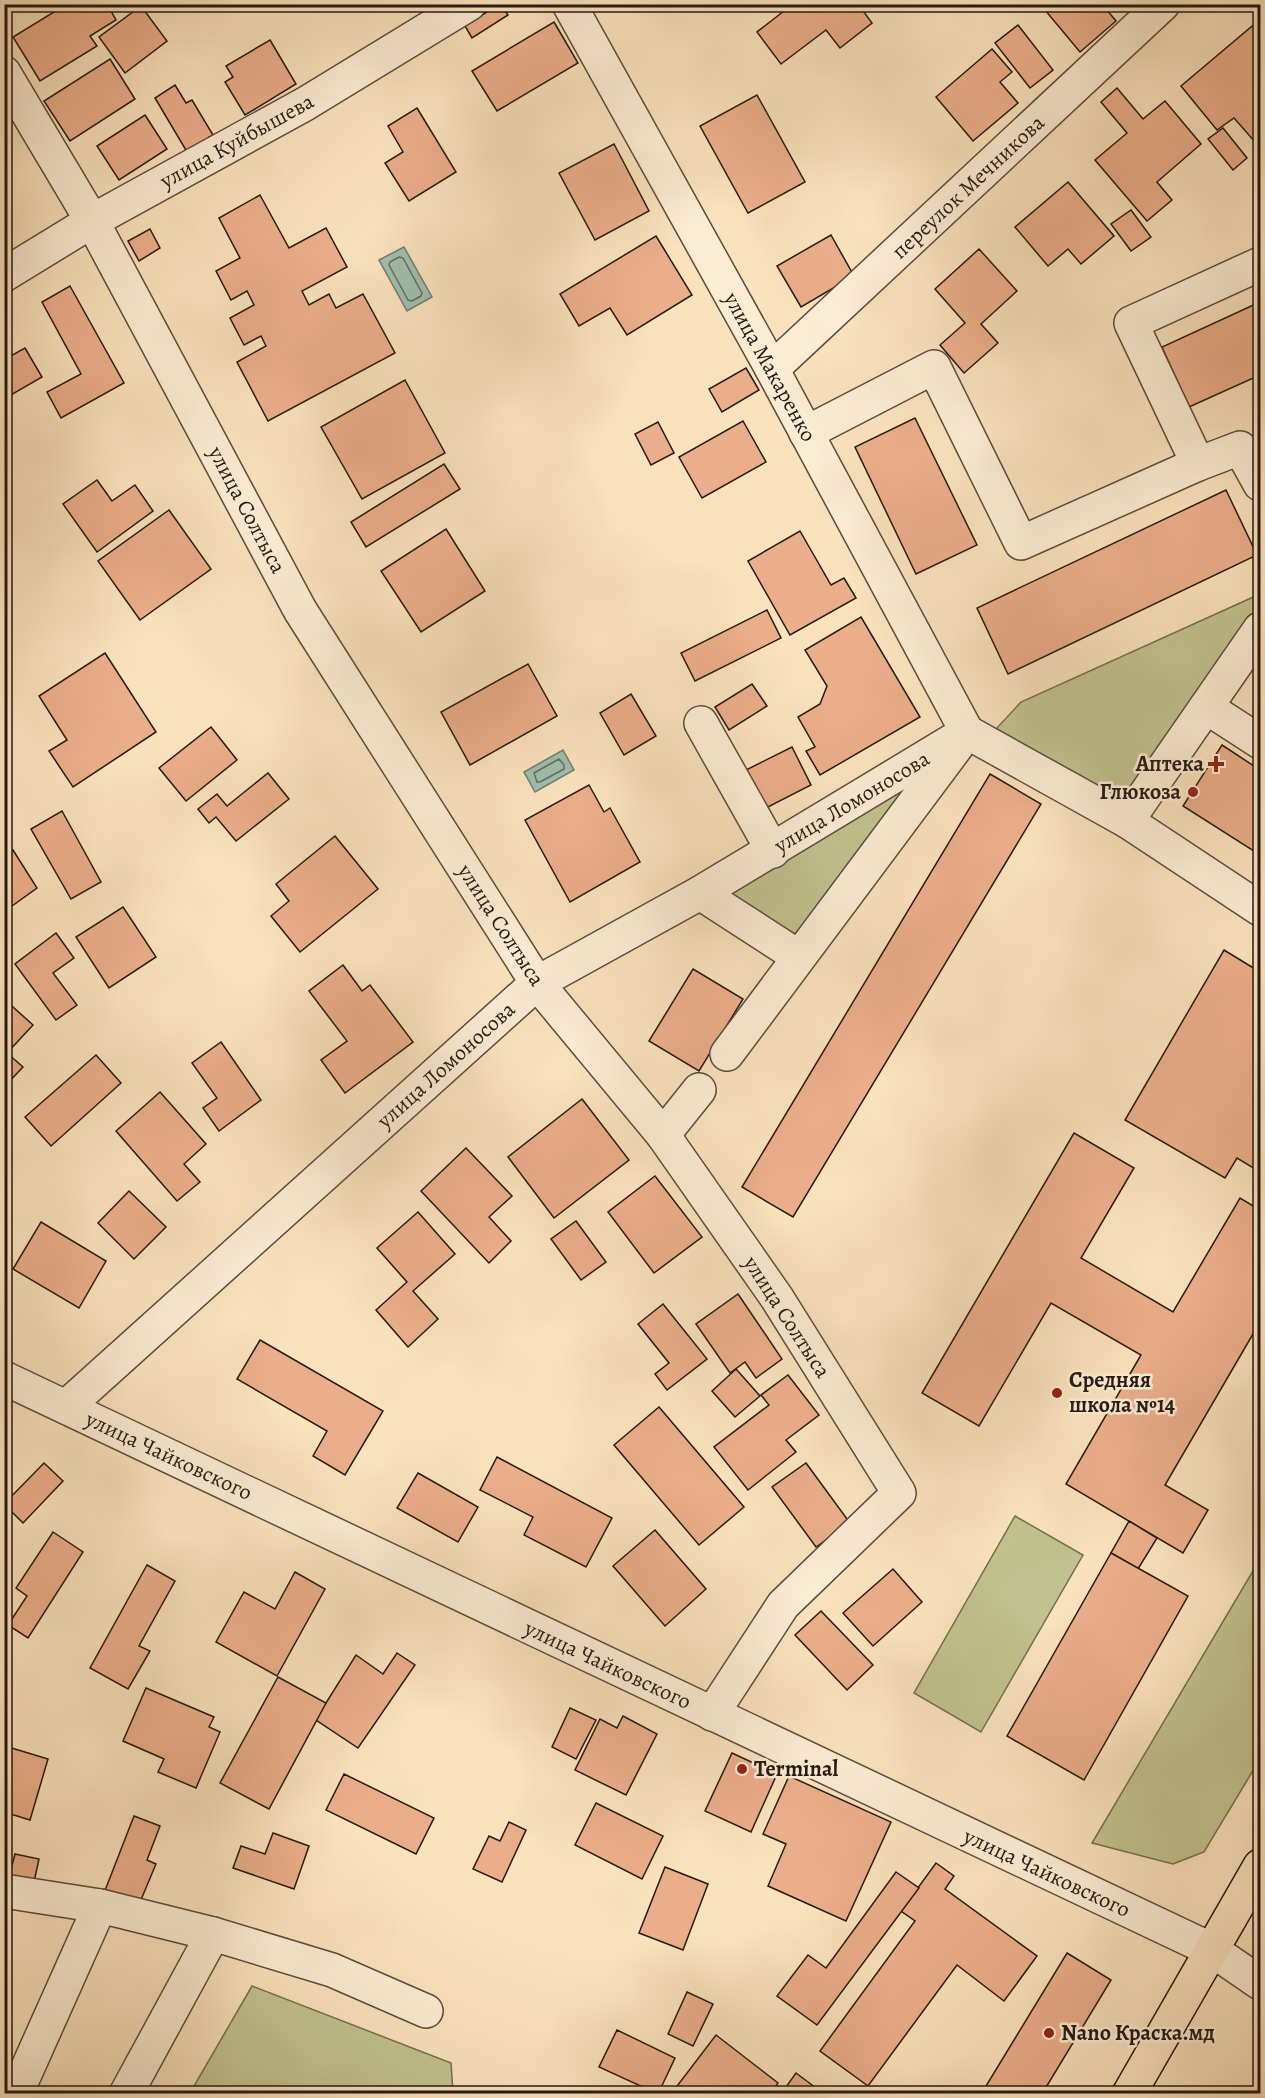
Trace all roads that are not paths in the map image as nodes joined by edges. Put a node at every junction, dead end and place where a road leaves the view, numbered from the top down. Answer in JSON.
{"nodes":[{"id":1,"x":469,"y":4,"type":"edge"},
{"id":2,"x":569,"y":4,"type":"edge"},
{"id":3,"x":1163,"y":4,"type":"edge"},
{"id":4,"x":4,"y":73,"type":"edge"},
{"id":5,"x":92,"y":221,"type":"junction"},
{"id":6,"x":1260,"y":264,"type":"edge"},
{"id":7,"x":4,"y":275,"type":"edge"},
{"id":8,"x":772,"y":369,"type":"junction"},
{"id":9,"x":806,"y":433,"type":"junction"},
{"id":10,"x":1198,"y":464,"type":"junction"},
{"id":11,"x":1260,"y":484,"type":"edge"},
{"id":12,"x":1260,"y":633,"type":"edge"},
{"id":13,"x":1206,"y":708,"type":"junction"},
{"id":14,"x":701,"y":723,"type":"dead end"},
{"id":15,"x":967,"y":732,"type":"junction"},
{"id":16,"x":1260,"y":742,"type":"edge"},
{"id":17,"x":1127,"y":821,"type":"junction"},
{"id":18,"x":773,"y":851,"type":"junction"},
{"id":19,"x":700,"y":893,"type":"junction"},
{"id":20,"x":1260,"y":909,"type":"edge"},
{"id":21,"x":799,"y":957,"type":"junction"},
{"id":22,"x":537,"y":983,"type":"junction"},
{"id":23,"x":727,"y":1054,"type":"dead end"},
{"id":24,"x":699,"y":1089,"type":"dead end"},
{"id":25,"x":663,"y":1135,"type":"junction"},
{"id":26,"x":4,"y":1378,"type":"edge"},
{"id":27,"x":66,"y":1407,"type":"junction"},
{"id":28,"x":712,"y":1714,"type":"junction"},
{"id":29,"x":1260,"y":1866,"type":"edge"},
{"id":30,"x":4,"y":1892,"type":"edge"},
{"id":31,"x":100,"y":1906,"type":"junction"},
{"id":32,"x":213,"y":1934,"type":"junction"},
{"id":33,"x":1212,"y":1950,"type":"junction"},
{"id":34,"x":1260,"y":1983,"type":"edge"},
{"id":35,"x":426,"y":2011,"type":"dead end"},
{"id":36,"x":16,"y":2094,"type":"edge"},
{"id":37,"x":126,"y":2094,"type":"edge"},
{"id":38,"x":1130,"y":2094,"type":"edge"}],
"edges":[{"from":1,"to":5,"type":"street","name":"улица Куйбышева"},
{"from":2,"to":8,"type":"street","name":"улица Макаренко"},
{"from":3,"to":8,"type":"street","name":"переулок Мечникова"},
{"from":4,"to":5,"type":"street","name":"улица Солтыса"},
{"from":5,"to":7,"type":"street","name":"улица Куйбышева"},
{"from":5,"to":22,"type":"street","name":"улица Солтыса"},
{"from":6,"to":10,"type":"street"},
{"from":8,"to":9,"type":"street","name":"улица Макаренко"},
{"from":9,"to":10,"type":"street"},
{"from":9,"to":15,"type":"street","name":"улица Макаренко"},
{"from":10,"to":11,"type":"street"},
{"from":12,"to":13,"type":"street"},
{"from":13,"to":16,"type":"street"},
{"from":13,"to":17,"type":"street"},
{"from":14,"to":18,"type":"street"},
{"from":15,"to":17,"type":"street"},
{"from":15,"to":18,"type":"street","name":"улица Ломоносова"},
{"from":15,"to":21,"type":"street"},
{"from":17,"to":20,"type":"street"},
{"from":18,"to":19,"type":"street","name":"улица Ломоносова"},
{"from":19,"to":21,"type":"street"},
{"from":19,"to":22,"type":"street","name":"улица Ломоносова"},
{"from":21,"to":23,"type":"street"},
{"from":22,"to":25,"type":"street","name":"улица Солтыса"},
{"from":22,"to":27,"type":"street","name":"улица Ломоносова"},
{"from":24,"to":25,"type":"street"},
{"from":25,"to":28,"type":"street","name":"улица Солтыса"},
{"from":26,"to":27,"type":"street","name":"улица Чайковского"},
{"from":27,"to":28,"type":"street","name":"улица Чайковского"},
{"from":28,"to":33,"type":"street","name":"улица Чайковского"},
{"from":29,"to":33,"type":"main road"},
{"from":30,"to":31,"type":"street"},
{"from":31,"to":32,"type":"street"},
{"from":31,"to":36,"type":"street"},
{"from":32,"to":35,"type":"street"},
{"from":32,"to":37,"type":"street"},
{"from":33,"to":34,"type":"street","name":"улица Чайковского"},
{"from":33,"to":38,"type":"main road"}]}
